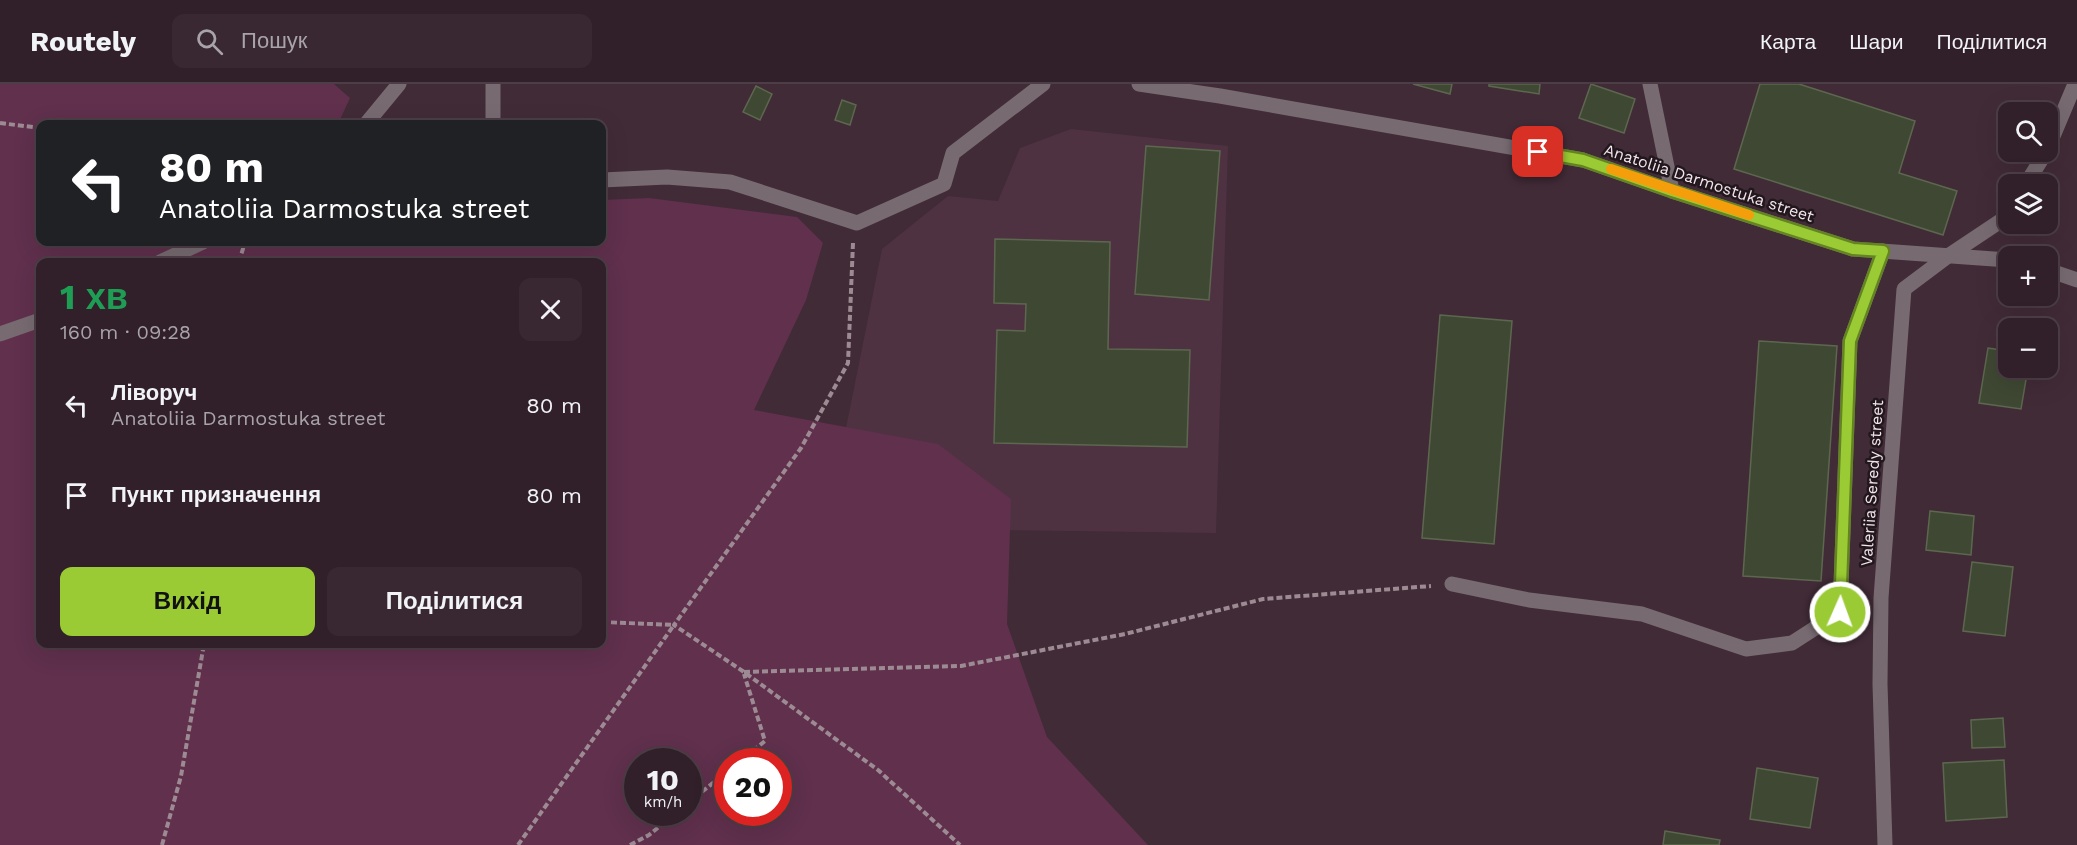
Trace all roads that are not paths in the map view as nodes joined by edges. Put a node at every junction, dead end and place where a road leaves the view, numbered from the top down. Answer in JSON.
{"nodes":[{"id":1,"x":399,"y":84,"type":"edge"},
{"id":2,"x":493,"y":84,"type":"edge"},
{"id":3,"x":1043,"y":84,"type":"edge"},
{"id":4,"x":1139,"y":84,"type":"edge"},
{"id":5,"x":1650,"y":84,"type":"edge"},
{"id":6,"x":2075,"y":84,"type":"edge"},
{"id":7,"x":369,"y":120,"type":"edge"},
{"id":8,"x":493,"y":120,"type":"edge"},
{"id":9,"x":2058,"y":124,"type":"edge"},
{"id":10,"x":606,"y":180,"type":"edge"},
{"id":11,"x":1672,"y":191,"type":"junction"},
{"id":12,"x":1998,"y":223,"type":"edge"},
{"id":13,"x":194,"y":246,"type":"edge"},
{"id":14,"x":1883,"y":251,"type":"junction"},
{"id":15,"x":1948,"y":256,"type":"junction"},
{"id":16,"x":169,"y":258,"type":"edge"},
{"id":17,"x":1998,"y":259,"type":"edge"},
{"id":18,"x":2058,"y":273,"type":"edge"},
{"id":19,"x":2077,"y":280,"type":"edge"},
{"id":20,"x":36,"y":321,"type":"edge"},
{"id":21,"x":0,"y":334,"type":"edge"},
{"id":22,"x":1452,"y":584,"type":"road end"},
{"id":23,"x":1884,"y":845,"type":"edge"}],
"edges":[{"from":1,"to":7,"type":"street"},
{"from":2,"to":8,"type":"street"},
{"from":3,"to":10,"type":"street"},
{"from":4,"to":11,"type":"street","name":"Anatoliia Darmostuka street"},
{"from":5,"to":11,"type":"street"},
{"from":6,"to":9,"type":"street"},
{"from":11,"to":14,"type":"street","name":"Anatoliia Darmostuka street"},
{"from":12,"to":15,"type":"street","name":"Valeriia Seredy street"},
{"from":13,"to":16,"type":"street"},
{"from":14,"to":15,"type":"street","name":"Anatoliia Darmostuka street"},
{"from":14,"to":22,"type":"street"},
{"from":15,"to":17,"type":"street","name":"Anatoliia Darmostuka street"},
{"from":15,"to":23,"type":"street","name":"Valeriia Seredy street"},
{"from":18,"to":19,"type":"street"},
{"from":20,"to":21,"type":"street"}]}
